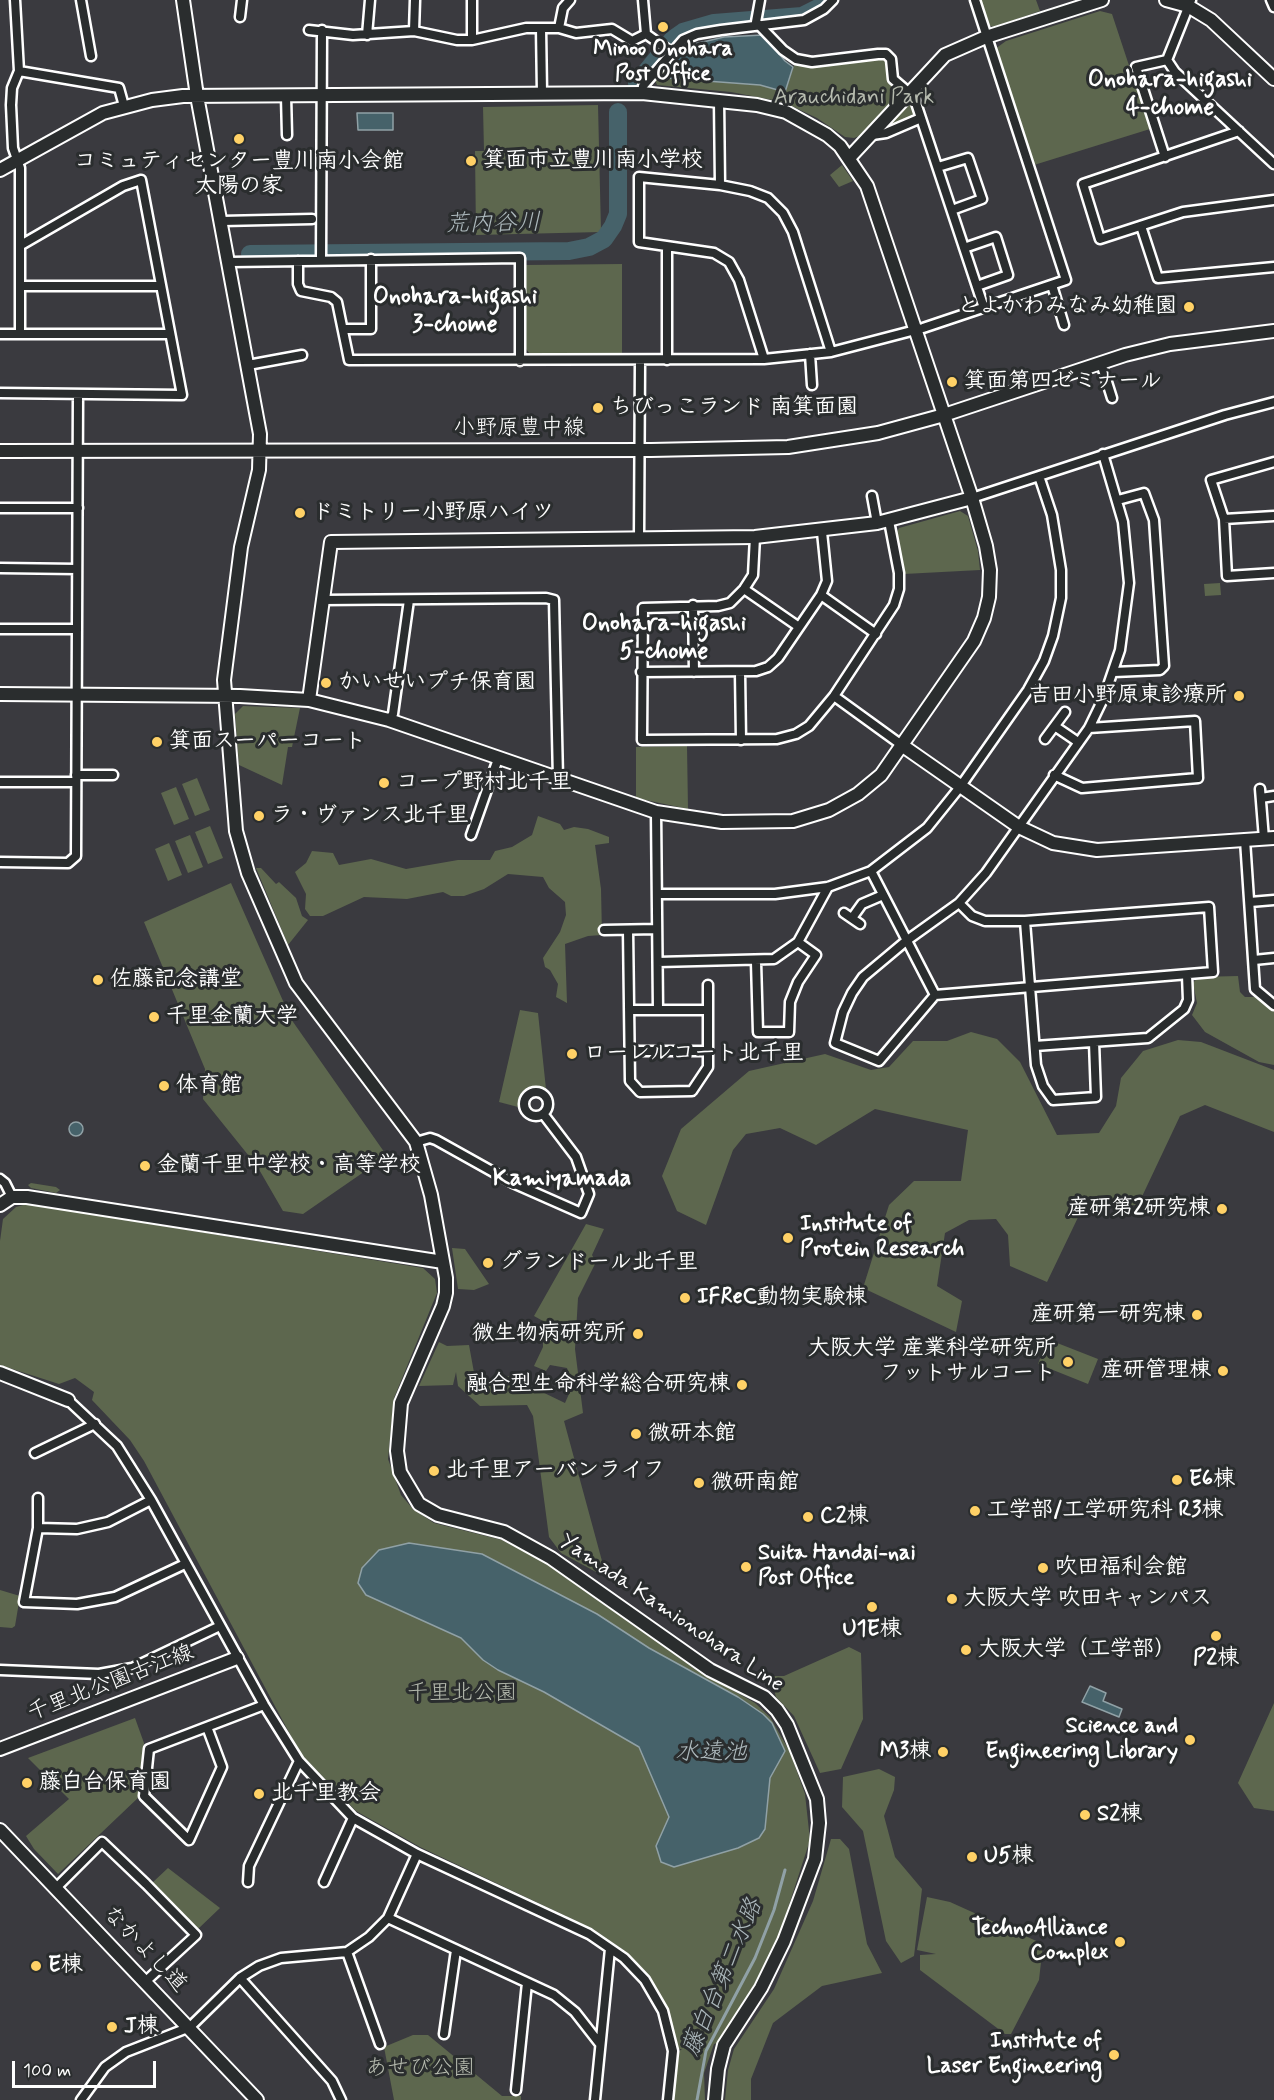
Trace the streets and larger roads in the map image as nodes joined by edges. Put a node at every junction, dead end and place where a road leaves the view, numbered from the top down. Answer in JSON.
{"nodes":[{"id":1,"x":15,"y":0,"type":"edge"},
{"id":2,"x":81,"y":0,"type":"edge"},
{"id":3,"x":183,"y":0,"type":"edge"},
{"id":4,"x":242,"y":0,"type":"edge"},
{"id":5,"x":370,"y":0,"type":"edge"},
{"id":6,"x":415,"y":0,"type":"edge"},
{"id":7,"x":472,"y":0,"type":"edge"},
{"id":8,"x":570,"y":0,"type":"edge"},
{"id":9,"x":643,"y":0,"type":"edge"},
{"id":10,"x":760,"y":0,"type":"edge"},
{"id":11,"x":833,"y":0,"type":"edge"},
{"id":12,"x":975,"y":0,"type":"edge"},
{"id":13,"x":1102,"y":0,"type":"edge"},
{"id":14,"x":1166,"y":0,"type":"edge"},
{"id":15,"x":1271,"y":0,"type":"edge"},
{"id":16,"x":1190,"y":3,"type":"edge"},
{"id":17,"x":1274,"y":7,"type":"edge"},
{"id":18,"x":240,"y":17,"type":"dead end"},
{"id":19,"x":758,"y":21,"type":"junction"},
{"id":20,"x":541,"y":28,"type":"junction"},
{"id":21,"x":559,"y":28,"type":"junction"},
{"id":22,"x":309,"y":30,"type":"dead end"},
{"id":23,"x":322,"y":30,"type":"junction"},
{"id":24,"x":414,"y":32,"type":"junction"},
{"id":25,"x":646,"y":34,"type":"junction"},
{"id":26,"x":367,"y":35,"type":"junction"},
{"id":27,"x":986,"y":37,"type":"junction"},
{"id":28,"x":472,"y":40,"type":"junction"},
{"id":29,"x":670,"y":51,"type":"junction"},
{"id":30,"x":91,"y":56,"type":"dead end"},
{"id":31,"x":1167,"y":60,"type":"junction"},
{"id":32,"x":19,"y":71,"type":"junction"},
{"id":33,"x":1274,"y":79,"type":"edge"},
{"id":34,"x":542,"y":93,"type":"junction"},
{"id":35,"x":642,"y":93,"type":"junction"},
{"id":36,"x":907,"y":94,"type":"junction"},
{"id":37,"x":197,"y":96,"type":"junction"},
{"id":38,"x":286,"y":96,"type":"junction"},
{"id":39,"x":322,"y":96,"type":"junction"},
{"id":40,"x":719,"y":100,"type":"junction"},
{"id":41,"x":124,"y":106,"type":"junction"},
{"id":42,"x":921,"y":118,"type":"junction"},
{"id":43,"x":1239,"y":131,"type":"junction"},
{"id":44,"x":287,"y":135,"type":"dead end"},
{"id":45,"x":872,"y":135,"type":"junction"},
{"id":46,"x":850,"y":157,"type":"junction"},
{"id":47,"x":1165,"y":157,"type":"junction"},
{"id":48,"x":17,"y":160,"type":"junction"},
{"id":49,"x":1274,"y":164,"type":"edge"},
{"id":50,"x":938,"y":167,"type":"junction"},
{"id":51,"x":0,"y":170,"type":"edge"},
{"id":52,"x":720,"y":185,"type":"junction"},
{"id":53,"x":1274,"y":200,"type":"edge"},
{"id":54,"x":952,"y":210,"type":"junction"},
{"id":55,"x":312,"y":219,"type":"dead end"},
{"id":56,"x":222,"y":221,"type":"junction"},
{"id":57,"x":1141,"y":226,"type":"junction"},
{"id":58,"x":21,"y":245,"type":"junction"},
{"id":59,"x":667,"y":248,"type":"junction"},
{"id":60,"x":964,"y":248,"type":"junction"},
{"id":61,"x":321,"y":255,"type":"junction"},
{"id":62,"x":371,"y":260,"type":"junction"},
{"id":63,"x":230,"y":261,"type":"junction"},
{"id":64,"x":298,"y":261,"type":"junction"},
{"id":65,"x":1274,"y":267,"type":"edge"},
{"id":66,"x":1052,"y":285,"type":"junction"},
{"id":67,"x":21,"y":286,"type":"junction"},
{"id":68,"x":161,"y":286,"type":"junction"},
{"id":69,"x":977,"y":286,"type":"junction"},
{"id":70,"x":984,"y":308,"type":"junction"},
{"id":71,"x":1064,"y":325,"type":"dead end"},
{"id":72,"x":343,"y":329,"type":"junction"},
{"id":73,"x":916,"y":330,"type":"junction"},
{"id":74,"x":1274,"y":331,"type":"edge"},
{"id":75,"x":0,"y":334,"type":"edge"},
{"id":76,"x":20,"y":334,"type":"junction"},
{"id":77,"x":169,"y":334,"type":"junction"},
{"id":78,"x":831,"y":352,"type":"junction"},
{"id":79,"x":810,"y":354,"type":"junction"},
{"id":80,"x":302,"y":356,"type":"dead end"},
{"id":81,"x":764,"y":359,"type":"junction"},
{"id":82,"x":668,"y":360,"type":"junction"},
{"id":83,"x":520,"y":361,"type":"junction"},
{"id":84,"x":640,"y":361,"type":"junction"},
{"id":85,"x":1101,"y":363,"type":"junction"},
{"id":86,"x":248,"y":365,"type":"junction"},
{"id":87,"x":812,"y":385,"type":"dead end"},
{"id":88,"x":0,"y":393,"type":"edge"},
{"id":89,"x":78,"y":394,"type":"junction"},
{"id":90,"x":1112,"y":398,"type":"dead end"},
{"id":91,"x":1274,"y":402,"type":"edge"},
{"id":92,"x":944,"y":415,"type":"junction"},
{"id":93,"x":639,"y":450,"type":"junction"},
{"id":94,"x":0,"y":451,"type":"edge"},
{"id":95,"x":78,"y":452,"type":"junction"},
{"id":96,"x":260,"y":452,"type":"junction"},
{"id":97,"x":1103,"y":454,"type":"junction"},
{"id":98,"x":1274,"y":462,"type":"edge"},
{"id":99,"x":1039,"y":476,"type":"junction"},
{"id":100,"x":872,"y":496,"type":"dead end"},
{"id":101,"x":972,"y":498,"type":"junction"},
{"id":102,"x":1118,"y":500,"type":"junction"},
{"id":103,"x":0,"y":508,"type":"edge"},
{"id":104,"x":78,"y":508,"type":"junction"},
{"id":105,"x":1274,"y":516,"type":"edge"},
{"id":106,"x":1224,"y":519,"type":"junction"},
{"id":107,"x":883,"y":522,"type":"junction"},
{"id":108,"x":822,"y":532,"type":"junction"},
{"id":109,"x":755,"y":537,"type":"junction"},
{"id":110,"x":639,"y":539,"type":"junction"},
{"id":111,"x":0,"y":568,"type":"edge"},
{"id":112,"x":77,"y":568,"type":"junction"},
{"id":113,"x":1274,"y":573,"type":"edge"},
{"id":114,"x":744,"y":589,"type":"junction"},
{"id":115,"x":821,"y":595,"type":"junction"},
{"id":116,"x":322,"y":600,"type":"junction"},
{"id":117,"x":409,"y":600,"type":"junction"},
{"id":118,"x":693,"y":605,"type":"junction"},
{"id":119,"x":799,"y":627,"type":"junction"},
{"id":120,"x":0,"y":629,"type":"edge"},
{"id":121,"x":76,"y":629,"type":"junction"},
{"id":122,"x":876,"y":634,"type":"junction"},
{"id":123,"x":641,"y":672,"type":"junction"},
{"id":124,"x":694,"y":672,"type":"junction"},
{"id":125,"x":741,"y":672,"type":"junction"},
{"id":126,"x":1114,"y":672,"type":"junction"},
{"id":127,"x":0,"y":694,"type":"edge"},
{"id":128,"x":76,"y":694,"type":"junction"},
{"id":129,"x":224,"y":696,"type":"junction"},
{"id":130,"x":834,"y":696,"type":"junction"},
{"id":131,"x":309,"y":700,"type":"junction"},
{"id":132,"x":1065,"y":712,"type":"dead end"},
{"id":133,"x":389,"y":720,"type":"junction"},
{"id":134,"x":1056,"y":727,"type":"junction"},
{"id":135,"x":1089,"y":728,"type":"junction"},
{"id":136,"x":1045,"y":739,"type":"dead end"},
{"id":137,"x":741,"y":740,"type":"junction"},
{"id":138,"x":1078,"y":742,"type":"junction"},
{"id":139,"x":903,"y":746,"type":"junction"},
{"id":140,"x":498,"y":759,"type":"junction"},
{"id":141,"x":113,"y":775,"type":"dead end"},
{"id":142,"x":1054,"y":775,"type":"junction"},
{"id":143,"x":76,"y":778,"type":"junction"},
{"id":144,"x":558,"y":779,"type":"junction"},
{"id":145,"x":0,"y":782,"type":"edge"},
{"id":146,"x":960,"y":787,"type":"junction"},
{"id":147,"x":1274,"y":796,"type":"edge"},
{"id":148,"x":656,"y":812,"type":"junction"},
{"id":149,"x":1019,"y":827,"type":"junction"},
{"id":150,"x":471,"y":835,"type":"dead end"},
{"id":151,"x":1269,"y":838,"type":"edge"},
{"id":152,"x":1245,"y":840,"type":"junction"},
{"id":153,"x":0,"y":862,"type":"edge"},
{"id":154,"x":871,"y":870,"type":"junction"},
{"id":155,"x":828,"y":887,"type":"junction"},
{"id":156,"x":657,"y":894,"type":"junction"},
{"id":157,"x":883,"y":895,"type":"junction"},
{"id":158,"x":1274,"y":900,"type":"edge"},
{"id":159,"x":1250,"y":902,"type":"junction"},
{"id":160,"x":959,"y":903,"type":"junction"},
{"id":161,"x":1025,"y":921,"type":"junction"},
{"id":162,"x":860,"y":924,"type":"dead end"},
{"id":163,"x":657,"y":929,"type":"junction"},
{"id":164,"x":604,"y":930,"type":"dead end"},
{"id":165,"x":628,"y":930,"type":"junction"},
{"id":166,"x":906,"y":941,"type":"junction"},
{"id":167,"x":798,"y":942,"type":"junction"},
{"id":168,"x":1274,"y":958,"type":"edge"},
{"id":169,"x":1254,"y":960,"type":"junction"},
{"id":170,"x":658,"y":962,"type":"junction"},
{"id":171,"x":756,"y":962,"type":"junction"},
{"id":172,"x":1187,"y":975,"type":"junction"},
{"id":173,"x":708,"y":985,"type":"dead end"},
{"id":174,"x":1031,"y":986,"type":"junction"},
{"id":175,"x":935,"y":995,"type":"junction"},
{"id":176,"x":1274,"y":1005,"type":"edge"},
{"id":177,"x":629,"y":1010,"type":"junction"},
{"id":178,"x":658,"y":1010,"type":"junction"},
{"id":179,"x":707,"y":1010,"type":"junction"},
{"id":180,"x":1094,"y":1042,"type":"junction"},
{"id":181,"x":1035,"y":1046,"type":"junction"},
{"id":182,"x":630,"y":1051,"type":"junction"},
{"id":183,"x":707,"y":1051,"type":"junction"},
{"id":184,"x":544,"y":1115,"type":"dead end"},
{"id":185,"x":416,"y":1142,"type":"junction"},
{"id":186,"x":0,"y":1179,"type":"edge"},
{"id":187,"x":12,"y":1197,"type":"junction"},
{"id":188,"x":0,"y":1205,"type":"edge"},
{"id":189,"x":443,"y":1262,"type":"junction"},
{"id":190,"x":0,"y":1373,"type":"edge"},
{"id":191,"x":68,"y":1400,"type":"joint"},
{"id":192,"x":95,"y":1424,"type":"junction"},
{"id":193,"x":35,"y":1452,"type":"dead end"},
{"id":194,"x":38,"y":1498,"type":"dead end"},
{"id":195,"x":151,"y":1500,"type":"junction"},
{"id":196,"x":38,"y":1528,"type":"junction"},
{"id":197,"x":185,"y":1564,"type":"junction"},
{"id":198,"x":220,"y":1626,"type":"junction"},
{"id":199,"x":237,"y":1658,"type":"junction"},
{"id":200,"x":0,"y":1670,"type":"edge"},
{"id":201,"x":264,"y":1705,"type":"junction"},
{"id":202,"x":207,"y":1727,"type":"junction"},
{"id":203,"x":0,"y":1749,"type":"edge"},
{"id":204,"x":299,"y":1761,"type":"junction"},
{"id":205,"x":353,"y":1818,"type":"junction"},
{"id":206,"x":0,"y":1830,"type":"edge"},
{"id":207,"x":417,"y":1854,"type":"junction"},
{"id":208,"x":248,"y":1882,"type":"dead end"},
{"id":209,"x":324,"y":1882,"type":"dead end"},
{"id":210,"x":56,"y":1888,"type":"junction"},
{"id":211,"x":388,"y":1918,"type":"junction"},
{"id":212,"x":610,"y":1949,"type":"junction"},
{"id":213,"x":456,"y":1950,"type":"junction"},
{"id":214,"x":347,"y":1952,"type":"junction"},
{"id":215,"x":240,"y":1978,"type":"junction"},
{"id":216,"x":146,"y":1981,"type":"junction"},
{"id":217,"x":527,"y":1983,"type":"junction"},
{"id":218,"x":190,"y":2027,"type":"junction"},
{"id":219,"x":444,"y":2034,"type":"dead end"},
{"id":220,"x":380,"y":2044,"type":"dead end"},
{"id":221,"x":600,"y":2044,"type":"junction"},
{"id":222,"x":516,"y":2090,"type":"dead end"},
{"id":223,"x":81,"y":2100,"type":"edge"},
{"id":224,"x":257,"y":2100,"type":"edge"},
{"id":225,"x":341,"y":2100,"type":"edge"},
{"id":226,"x":594,"y":2100,"type":"edge"},
{"id":227,"x":668,"y":2100,"type":"edge"},
{"id":228,"x":715,"y":2100,"type":"edge"}],
"edges":[{"from":1,"to":32,"type":"street"},
{"from":2,"to":30,"type":"street"},
{"from":3,"to":37,"type":"street","name":"Yamada Kamionohara Line"},
{"from":4,"to":18,"type":"street"},
{"from":5,"to":26,"type":"street"},
{"from":6,"to":24,"type":"street"},
{"from":7,"to":28,"type":"street"},
{"from":8,"to":21,"type":"street"},
{"from":9,"to":25,"type":"street"},
{"from":10,"to":19,"type":"street"},
{"from":11,"to":19,"type":"street"},
{"from":12,"to":27,"type":"street"},
{"from":13,"to":27,"type":"street"},
{"from":14,"to":16,"type":"street"},
{"from":15,"to":17,"type":"street"},
{"from":16,"to":31,"type":"street"},
{"from":16,"to":33,"type":"street"},
{"from":19,"to":29,"type":"street"},
{"from":19,"to":36,"type":"street"},
{"from":20,"to":21,"type":"street"},
{"from":20,"to":28,"type":"street"},
{"from":20,"to":34,"type":"street"},
{"from":21,"to":25,"type":"street"},
{"from":22,"to":23,"type":"street"},
{"from":23,"to":26,"type":"street"},
{"from":23,"to":39,"type":"street"},
{"from":24,"to":26,"type":"street"},
{"from":24,"to":28,"type":"street"},
{"from":25,"to":29,"type":"street"},
{"from":27,"to":36,"type":"street"},
{"from":27,"to":66,"type":"street"},
{"from":29,"to":35,"type":"street"},
{"from":31,"to":43,"type":"street"},
{"from":31,"to":47,"type":"street"},
{"from":32,"to":41,"type":"street"},
{"from":32,"to":48,"type":"street"},
{"from":34,"to":35,"type":"street"},
{"from":34,"to":39,"type":"street"},
{"from":35,"to":40,"type":"street"},
{"from":36,"to":42,"type":"street"},
{"from":36,"to":45,"type":"street"},
{"from":37,"to":38,"type":"street"},
{"from":37,"to":41,"type":"street"},
{"from":37,"to":56,"type":"street","name":"Yamada Kamionohara Line"},
{"from":38,"to":39,"type":"street"},
{"from":38,"to":44,"type":"street"},
{"from":39,"to":61,"type":"street"},
{"from":40,"to":46,"type":"street"},
{"from":40,"to":52,"type":"street"},
{"from":41,"to":48,"type":"street"},
{"from":42,"to":45,"type":"street"},
{"from":42,"to":50,"type":"street"},
{"from":43,"to":47,"type":"street"},
{"from":43,"to":49,"type":"street"},
{"from":45,"to":46,"type":"street"},
{"from":46,"to":73,"type":"street"},
{"from":47,"to":57,"type":"street"},
{"from":48,"to":51,"type":"street"},
{"from":48,"to":58,"type":"street"},
{"from":50,"to":54,"type":"street"},
{"from":50,"to":54,"type":"street"},
{"from":52,"to":59,"type":"street"},
{"from":52,"to":78,"type":"street"},
{"from":53,"to":57,"type":"street"},
{"from":54,"to":60,"type":"street"},
{"from":55,"to":56,"type":"street"},
{"from":56,"to":63,"type":"street","name":"Yamada Kamionohara Line"},
{"from":57,"to":65,"type":"street"},
{"from":58,"to":67,"type":"street"},
{"from":58,"to":68,"type":"street"},
{"from":59,"to":81,"type":"street"},
{"from":59,"to":82,"type":"street"},
{"from":60,"to":69,"type":"street"},
{"from":60,"to":69,"type":"street"},
{"from":61,"to":62,"type":"street"},
{"from":61,"to":64,"type":"street"},
{"from":62,"to":72,"type":"street"},
{"from":62,"to":83,"type":"street"},
{"from":63,"to":64,"type":"street"},
{"from":63,"to":86,"type":"street","name":"Yamada Kamionohara Line"},
{"from":64,"to":72,"type":"street"},
{"from":66,"to":70,"type":"street"},
{"from":66,"to":71,"type":"street"},
{"from":67,"to":68,"type":"street"},
{"from":67,"to":76,"type":"street"},
{"from":68,"to":77,"type":"street"},
{"from":69,"to":70,"type":"street"},
{"from":70,"to":73,"type":"street"},
{"from":72,"to":83,"type":"street"},
{"from":73,"to":78,"type":"street"},
{"from":73,"to":92,"type":"street"},
{"from":74,"to":85,"type":"street","name":"小野原豊中線"},
{"from":75,"to":76,"type":"street"},
{"from":76,"to":77,"type":"street"},
{"from":77,"to":89,"type":"street"},
{"from":78,"to":79,"type":"street"},
{"from":79,"to":81,"type":"street"},
{"from":79,"to":87,"type":"street"},
{"from":80,"to":86,"type":"street"},
{"from":81,"to":82,"type":"street"},
{"from":82,"to":84,"type":"street"},
{"from":83,"to":84,"type":"street"},
{"from":84,"to":93,"type":"street"},
{"from":85,"to":90,"type":"street"},
{"from":85,"to":92,"type":"street","name":"小野原豊中線"},
{"from":86,"to":96,"type":"street","name":"Yamada Kamionohara Line"},
{"from":88,"to":89,"type":"street"},
{"from":89,"to":95,"type":"street"},
{"from":91,"to":97,"type":"street"},
{"from":92,"to":93,"type":"street","name":"小野原豊中線"},
{"from":92,"to":101,"type":"street"},
{"from":93,"to":96,"type":"street","name":"小野原豊中線"},
{"from":93,"to":110,"type":"street"},
{"from":94,"to":95,"type":"street","name":"小野原豊中線"},
{"from":95,"to":96,"type":"street","name":"小野原豊中線"},
{"from":95,"to":104,"type":"street"},
{"from":96,"to":129,"type":"street","name":"Yamada Kamionohara Line"},
{"from":97,"to":99,"type":"street"},
{"from":97,"to":102,"type":"street"},
{"from":98,"to":106,"type":"street"},
{"from":99,"to":101,"type":"street"},
{"from":99,"to":146,"type":"street"},
{"from":100,"to":107,"type":"street"},
{"from":101,"to":107,"type":"street"},
{"from":101,"to":139,"type":"street"},
{"from":102,"to":126,"type":"street"},
{"from":102,"to":126,"type":"street"},
{"from":103,"to":104,"type":"street"},
{"from":104,"to":112,"type":"street"},
{"from":105,"to":106,"type":"street"},
{"from":106,"to":113,"type":"street"},
{"from":107,"to":108,"type":"street"},
{"from":107,"to":122,"type":"street"},
{"from":108,"to":109,"type":"street"},
{"from":108,"to":115,"type":"street"},
{"from":109,"to":110,"type":"street"},
{"from":109,"to":114,"type":"street"},
{"from":110,"to":116,"type":"street"},
{"from":111,"to":112,"type":"street"},
{"from":112,"to":121,"type":"street"},
{"from":114,"to":118,"type":"street"},
{"from":114,"to":119,"type":"street"},
{"from":115,"to":119,"type":"street"},
{"from":115,"to":122,"type":"street"},
{"from":116,"to":117,"type":"street"},
{"from":116,"to":131,"type":"street"},
{"from":117,"to":133,"type":"street"},
{"from":117,"to":144,"type":"street"},
{"from":118,"to":123,"type":"street"},
{"from":118,"to":124,"type":"street"},
{"from":119,"to":125,"type":"street"},
{"from":120,"to":121,"type":"street"},
{"from":121,"to":128,"type":"street"},
{"from":122,"to":130,"type":"street"},
{"from":123,"to":124,"type":"street"},
{"from":123,"to":137,"type":"street"},
{"from":124,"to":125,"type":"street"},
{"from":125,"to":137,"type":"street"},
{"from":126,"to":135,"type":"street"},
{"from":127,"to":128,"type":"street"},
{"from":128,"to":129,"type":"street"},
{"from":128,"to":143,"type":"street"},
{"from":129,"to":131,"type":"street"},
{"from":129,"to":185,"type":"street","name":"Yamada Kamionohara Line"},
{"from":130,"to":137,"type":"street"},
{"from":130,"to":139,"type":"street"},
{"from":131,"to":133,"type":"street"},
{"from":132,"to":134,"type":"street"},
{"from":133,"to":140,"type":"street"},
{"from":134,"to":136,"type":"street"},
{"from":134,"to":138,"type":"street"},
{"from":135,"to":138,"type":"street"},
{"from":135,"to":142,"type":"street"},
{"from":138,"to":142,"type":"street"},
{"from":139,"to":146,"type":"street"},
{"from":139,"to":148,"type":"street"},
{"from":140,"to":144,"type":"street"},
{"from":140,"to":150,"type":"street"},
{"from":141,"to":143,"type":"street"},
{"from":142,"to":149,"type":"street"},
{"from":143,"to":145,"type":"street"},
{"from":143,"to":153,"type":"street"},
{"from":144,"to":148,"type":"street"},
{"from":146,"to":149,"type":"street"},
{"from":146,"to":154,"type":"street"},
{"from":147,"to":151,"type":"street"},
{"from":148,"to":156,"type":"street"},
{"from":149,"to":152,"type":"street"},
{"from":149,"to":160,"type":"street"},
{"from":151,"to":152,"type":"street"},
{"from":152,"to":159,"type":"street"},
{"from":154,"to":155,"type":"street"},
{"from":154,"to":157,"type":"street"},
{"from":155,"to":156,"type":"street"},
{"from":155,"to":167,"type":"street"},
{"from":156,"to":163,"type":"street"},
{"from":157,"to":162,"type":"street"},
{"from":157,"to":166,"type":"street"},
{"from":158,"to":159,"type":"street"},
{"from":159,"to":169,"type":"street"},
{"from":160,"to":161,"type":"street"},
{"from":160,"to":166,"type":"street"},
{"from":161,"to":172,"type":"street"},
{"from":161,"to":174,"type":"street"},
{"from":163,"to":165,"type":"street"},
{"from":163,"to":170,"type":"street"},
{"from":164,"to":165,"type":"street"},
{"from":165,"to":177,"type":"street"},
{"from":166,"to":175,"type":"street"},
{"from":166,"to":175,"type":"street"},
{"from":167,"to":171,"type":"street"},
{"from":167,"to":171,"type":"street"},
{"from":168,"to":169,"type":"street"},
{"from":169,"to":176,"type":"street"},
{"from":170,"to":171,"type":"street"},
{"from":170,"to":178,"type":"street"},
{"from":172,"to":174,"type":"street"},
{"from":172,"to":180,"type":"street"},
{"from":173,"to":179,"type":"street"},
{"from":174,"to":175,"type":"street"},
{"from":174,"to":181,"type":"street"},
{"from":177,"to":178,"type":"street"},
{"from":177,"to":182,"type":"street"},
{"from":178,"to":179,"type":"street"},
{"from":179,"to":183,"type":"street"},
{"from":180,"to":181,"type":"street"},
{"from":180,"to":181,"type":"street"},
{"from":182,"to":183,"type":"street"},
{"from":182,"to":183,"type":"street"},
{"from":184,"to":185,"type":"street"},
{"from":185,"to":189,"type":"street","name":"Yamada Kamionohara Line"},
{"from":186,"to":187,"type":"street"},
{"from":187,"to":188,"type":"street"},
{"from":187,"to":189,"type":"street"},
{"from":189,"to":228,"type":"street","name":"Yamada Kamionohara Line"},
{"from":190,"to":191,"type":"street"},
{"from":191,"to":192,"type":"street"},
{"from":192,"to":193,"type":"street"},
{"from":192,"to":195,"type":"street"},
{"from":194,"to":196,"type":"street"},
{"from":195,"to":196,"type":"street"},
{"from":195,"to":197,"type":"street"},
{"from":196,"to":197,"type":"street"},
{"from":197,"to":198,"type":"street"},
{"from":198,"to":199,"type":"street"},
{"from":198,"to":200,"type":"street"},
{"from":199,"to":201,"type":"street"},
{"from":199,"to":203,"type":"street","name":"千里北公園古江線"},
{"from":201,"to":202,"type":"street"},
{"from":201,"to":204,"type":"street"},
{"from":202,"to":202,"type":"street"},
{"from":204,"to":205,"type":"street"},
{"from":204,"to":208,"type":"street"},
{"from":205,"to":207,"type":"street"},
{"from":205,"to":209,"type":"street"},
{"from":206,"to":210,"type":"street","name":"なかよし道"},
{"from":207,"to":211,"type":"street"},
{"from":207,"to":212,"type":"street"},
{"from":210,"to":216,"type":"street","name":"なかよし道"},
{"from":210,"to":216,"type":"street"},
{"from":211,"to":213,"type":"street"},
{"from":211,"to":214,"type":"street"},
{"from":212,"to":221,"type":"street"},
{"from":212,"to":227,"type":"street"},
{"from":213,"to":217,"type":"street"},
{"from":213,"to":219,"type":"street"},
{"from":214,"to":215,"type":"street"},
{"from":214,"to":220,"type":"street"},
{"from":215,"to":218,"type":"street"},
{"from":215,"to":225,"type":"street"},
{"from":216,"to":218,"type":"street","name":"なかよし道"},
{"from":217,"to":221,"type":"street"},
{"from":217,"to":222,"type":"street"},
{"from":218,"to":223,"type":"street"},
{"from":218,"to":224,"type":"street","name":"なかよし道"},
{"from":221,"to":226,"type":"street"}]}
